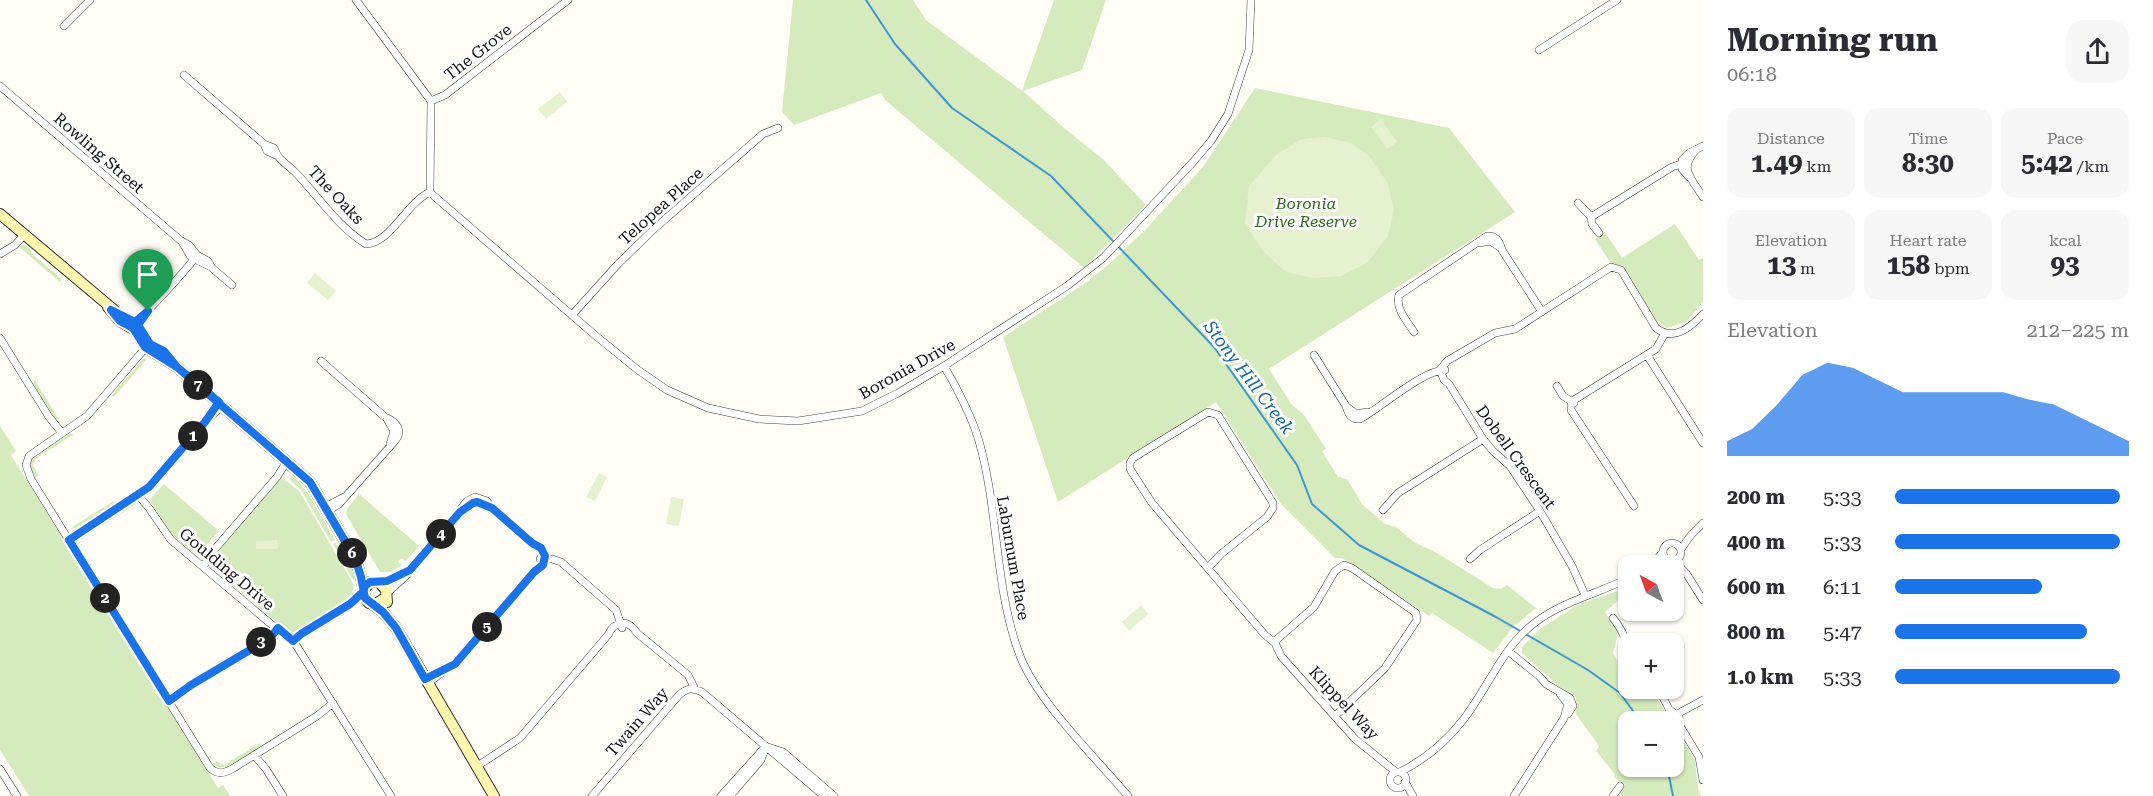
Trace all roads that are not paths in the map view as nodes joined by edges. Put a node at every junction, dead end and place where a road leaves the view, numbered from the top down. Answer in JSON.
{"nodes":[{"id":1,"x":90,"y":0,"type":"edge"},
{"id":2,"x":356,"y":0,"type":"edge"},
{"id":3,"x":1251,"y":0,"type":"edge"},
{"id":4,"x":1617,"y":0,"type":"edge"},
{"id":5,"x":566,"y":1,"type":"edge"},
{"id":6,"x":64,"y":26,"type":"dead end"},
{"id":7,"x":1539,"y":50,"type":"dead end"},
{"id":8,"x":184,"y":75,"type":"dead end"},
{"id":9,"x":0,"y":86,"type":"edge"},
{"id":10,"x":431,"y":101,"type":"junction"},
{"id":11,"x":778,"y":128,"type":"dead end"},
{"id":12,"x":1700,"y":148,"type":"edge"},
{"id":13,"x":1684,"y":164,"type":"junction"},
{"id":14,"x":430,"y":192,"type":"junction"},
{"id":15,"x":1703,"y":197,"type":"edge"},
{"id":16,"x":1578,"y":203,"type":"dead end"},
{"id":17,"x":0,"y":214,"type":"edge"},
{"id":18,"x":1591,"y":217,"type":"junction"},
{"id":19,"x":22,"y":233,"type":"junction"},
{"id":20,"x":1599,"y":233,"type":"dead end"},
{"id":21,"x":3,"y":252,"type":"edge"},
{"id":22,"x":194,"y":257,"type":"junction"},
{"id":23,"x":232,"y":285,"type":"dead end"},
{"id":24,"x":1542,"y":312,"type":"junction"},
{"id":25,"x":1703,"y":314,"type":"edge"},
{"id":26,"x":572,"y":315,"type":"junction"},
{"id":27,"x":135,"y":325,"type":"junction"},
{"id":28,"x":1414,"y":332,"type":"dead end"},
{"id":29,"x":1665,"y":333,"type":"junction"},
{"id":30,"x":0,"y":338,"type":"edge"},
{"id":31,"x":148,"y":347,"type":"junction"},
{"id":32,"x":1314,"y":355,"type":"dead end"},
{"id":33,"x":1647,"y":355,"type":"junction"},
{"id":34,"x":321,"y":361,"type":"dead end"},
{"id":35,"x":944,"y":366,"type":"junction"},
{"id":36,"x":1442,"y":370,"type":"junction"},
{"id":37,"x":1557,"y":386,"type":"dead end"},
{"id":38,"x":1574,"y":403,"type":"junction"},
{"id":39,"x":220,"y":404,"type":"junction"},
{"id":40,"x":60,"y":434,"type":"junction"},
{"id":41,"x":1483,"y":439,"type":"junction"},
{"id":42,"x":1703,"y":442,"type":"edge"},
{"id":43,"x":289,"y":463,"type":"junction"},
{"id":44,"x":140,"y":493,"type":"junction"},
{"id":45,"x":1634,"y":506,"type":"dead end"},
{"id":46,"x":327,"y":509,"type":"junction"},
{"id":47,"x":1383,"y":510,"type":"dead end"},
{"id":48,"x":1540,"y":512,"type":"junction"},
{"id":49,"x":1703,"y":523,"type":"edge"},
{"id":50,"x":1691,"y":535,"type":"junction"},
{"id":51,"x":68,"y":538,"type":"junction"},
{"id":52,"x":1675,"y":543,"type":"junction"},
{"id":53,"x":1663,"y":552,"type":"junction"},
{"id":54,"x":1681,"y":552,"type":"junction"},
{"id":55,"x":1661,"y":555,"type":"edge"},
{"id":56,"x":1666,"y":555,"type":"edge"},
{"id":57,"x":1677,"y":555,"type":"edge"},
{"id":58,"x":355,"y":558,"type":"junction"},
{"id":59,"x":542,"y":559,"type":"junction"},
{"id":60,"x":1470,"y":559,"type":"dead end"},
{"id":61,"x":201,"y":565,"type":"junction"},
{"id":62,"x":1207,"y":566,"type":"junction"},
{"id":63,"x":410,"y":570,"type":"junction"},
{"id":64,"x":1686,"y":573,"type":"joint"},
{"id":65,"x":378,"y":582,"type":"junction"},
{"id":66,"x":1618,"y":582,"type":"edge"},
{"id":67,"x":364,"y":591,"type":"junction"},
{"id":68,"x":386,"y":596,"type":"junction"},
{"id":69,"x":1584,"y":596,"type":"junction"},
{"id":70,"x":1703,"y":600,"type":"edge"},
{"id":71,"x":371,"y":603,"type":"junction"},
{"id":72,"x":342,"y":610,"type":"junction"},
{"id":73,"x":1613,"y":618,"type":"dead end"},
{"id":74,"x":622,"y":625,"type":"junction"},
{"id":75,"x":276,"y":627,"type":"junction"},
{"id":76,"x":396,"y":628,"type":"junction"},
{"id":77,"x":1624,"y":633,"type":"edge"},
{"id":78,"x":1276,"y":641,"type":"junction"},
{"id":79,"x":294,"y":643,"type":"junction"},
{"id":80,"x":1506,"y":654,"type":"junction"},
{"id":81,"x":426,"y":681,"type":"junction"},
{"id":82,"x":692,"y":689,"type":"junction"},
{"id":83,"x":168,"y":699,"type":"junction"},
{"id":84,"x":1664,"y":699,"type":"edge"},
{"id":85,"x":1703,"y":700,"type":"edge"},
{"id":86,"x":334,"y":705,"type":"junction"},
{"id":87,"x":1675,"y":711,"type":"edge"},
{"id":88,"x":1684,"y":713,"type":"edge"},
{"id":89,"x":1334,"y":715,"type":"junction"},
{"id":90,"x":1684,"y":727,"type":"edge"},
{"id":91,"x":766,"y":746,"type":"junction"},
{"id":92,"x":257,"y":753,"type":"junction"},
{"id":93,"x":475,"y":765,"type":"junction"},
{"id":94,"x":0,"y":769,"type":"edge"},
{"id":95,"x":1399,"y":776,"type":"junction"},
{"id":96,"x":1703,"y":780,"type":"edge"},
{"id":97,"x":1620,"y":786,"type":"dead end"},
{"id":98,"x":1399,"y":787,"type":"junction"},
{"id":99,"x":490,"y":795,"type":"edge"},
{"id":100,"x":17,"y":796,"type":"edge"},
{"id":101,"x":283,"y":796,"type":"edge"},
{"id":102,"x":391,"y":796,"type":"edge"},
{"id":103,"x":592,"y":796,"type":"edge"},
{"id":104,"x":721,"y":796,"type":"edge"},
{"id":105,"x":730,"y":796,"type":"edge"},
{"id":106,"x":824,"y":796,"type":"edge"},
{"id":107,"x":834,"y":796,"type":"edge"},
{"id":108,"x":1128,"y":796,"type":"edge"},
{"id":109,"x":1411,"y":796,"type":"edge"},
{"id":110,"x":1515,"y":796,"type":"edge"},
{"id":111,"x":1613,"y":796,"type":"edge"}],
"edges":[{"from":1,"to":6,"type":"street"},
{"from":2,"to":10,"type":"street"},
{"from":3,"to":35,"type":"street","name":"Boronia Drive"},
{"from":4,"to":7,"type":"street"},
{"from":5,"to":10,"type":"street","name":"The Grove"},
{"from":8,"to":14,"type":"street","name":"The Oaks"},
{"from":9,"to":22,"type":"street","name":"Rowling Street"},
{"from":10,"to":14,"type":"street"},
{"from":11,"to":26,"type":"street","name":"Telopea Place"},
{"from":12,"to":13,"type":"street"},
{"from":13,"to":15,"type":"street"},
{"from":13,"to":18,"type":"street"},
{"from":14,"to":26,"type":"street","name":"Boronia Drive"},
{"from":16,"to":18,"type":"street"},
{"from":17,"to":19,"type":"street"},
{"from":18,"to":20,"type":"street"},
{"from":19,"to":21,"type":"street"},
{"from":19,"to":27,"type":"street"},
{"from":22,"to":23,"type":"street","name":"Rowling Street"},
{"from":22,"to":27,"type":"street"},
{"from":24,"to":28,"type":"street"},
{"from":24,"to":29,"type":"street"},
{"from":24,"to":36,"type":"street"},
{"from":25,"to":29,"type":"street"},
{"from":26,"to":35,"type":"street","name":"Boronia Drive"},
{"from":27,"to":31,"type":"street"},
{"from":29,"to":33,"type":"street"},
{"from":30,"to":40,"type":"street"},
{"from":31,"to":39,"type":"street"},
{"from":31,"to":40,"type":"street"},
{"from":32,"to":36,"type":"street"},
{"from":33,"to":38,"type":"street"},
{"from":33,"to":42,"type":"street"},
{"from":34,"to":46,"type":"street"},
{"from":35,"to":108,"type":"street","name":"Laburnum Place"},
{"from":36,"to":41,"type":"street","name":"Dobell Crescent"},
{"from":37,"to":38,"type":"street"},
{"from":38,"to":45,"type":"street"},
{"from":39,"to":43,"type":"street"},
{"from":39,"to":44,"type":"street"},
{"from":40,"to":51,"type":"street"},
{"from":41,"to":47,"type":"street"},
{"from":41,"to":48,"type":"street","name":"Dobell Crescent"},
{"from":43,"to":46,"type":"street"},
{"from":43,"to":61,"type":"street"},
{"from":44,"to":51,"type":"street"},
{"from":44,"to":61,"type":"street","name":"Goulding Drive"},
{"from":46,"to":58,"type":"street"},
{"from":48,"to":60,"type":"street"},
{"from":48,"to":69,"type":"street","name":"Dobell Crescent"},
{"from":49,"to":50,"type":"street"},
{"from":50,"to":52,"type":"street"},
{"from":50,"to":54,"type":"street"},
{"from":51,"to":83,"type":"street"},
{"from":52,"to":53,"type":"street"},
{"from":52,"to":54,"type":"street"},
{"from":53,"to":55,"type":"street"},
{"from":53,"to":56,"type":"street"},
{"from":54,"to":57,"type":"street"},
{"from":54,"to":64,"type":"street"},
{"from":58,"to":65,"type":"street"},
{"from":58,"to":67,"type":"street"},
{"from":59,"to":63,"type":"street"},
{"from":59,"to":74,"type":"street"},
{"from":59,"to":81,"type":"street"},
{"from":61,"to":75,"type":"street","name":"Goulding Drive"},
{"from":62,"to":62,"type":"street"},
{"from":62,"to":78,"type":"street"},
{"from":63,"to":65,"type":"street"},
{"from":63,"to":68,"type":"street"},
{"from":64,"to":70,"type":"street"},
{"from":65,"to":67,"type":"street"},
{"from":65,"to":68,"type":"street"},
{"from":66,"to":69,"type":"street"},
{"from":67,"to":71,"type":"street"},
{"from":67,"to":72,"type":"street"},
{"from":68,"to":71,"type":"street"},
{"from":68,"to":76,"type":"street"},
{"from":69,"to":80,"type":"street"},
{"from":71,"to":72,"type":"street"},
{"from":71,"to":76,"type":"street"},
{"from":72,"to":79,"type":"street"},
{"from":73,"to":77,"type":"street"},
{"from":74,"to":82,"type":"street"},
{"from":74,"to":93,"type":"street"},
{"from":75,"to":79,"type":"street","name":"Goulding Drive"},
{"from":75,"to":83,"type":"street"},
{"from":76,"to":81,"type":"street"},
{"from":78,"to":89,"type":"street","name":"Klippel Way"},
{"from":78,"to":89,"type":"street"},
{"from":79,"to":86,"type":"street","name":"Goulding Drive"},
{"from":80,"to":95,"type":"street"},
{"from":80,"to":110,"type":"street"},
{"from":81,"to":93,"type":"street"},
{"from":82,"to":91,"type":"street","name":"Twain Way"},
{"from":82,"to":103,"type":"street","name":"Twain Way"},
{"from":83,"to":92,"type":"street"},
{"from":84,"to":87,"type":"street"},
{"from":85,"to":88,"type":"street"},
{"from":86,"to":92,"type":"street"},
{"from":86,"to":102,"type":"street","name":"Goulding Drive"},
{"from":89,"to":95,"type":"street","name":"Klippel Way"},
{"from":90,"to":96,"type":"street"},
{"from":91,"to":104,"type":"street"},
{"from":91,"to":105,"type":"street"},
{"from":91,"to":106,"type":"street","name":"Twain Way"},
{"from":91,"to":107,"type":"street","name":"Twain Way"},
{"from":92,"to":101,"type":"street"},
{"from":93,"to":99,"type":"street"},
{"from":94,"to":100,"type":"street"},
{"from":95,"to":98,"type":"street"},
{"from":95,"to":98,"type":"street"},
{"from":95,"to":109,"type":"street"},
{"from":97,"to":111,"type":"street"},
{"from":98,"to":109,"type":"street"}]}
